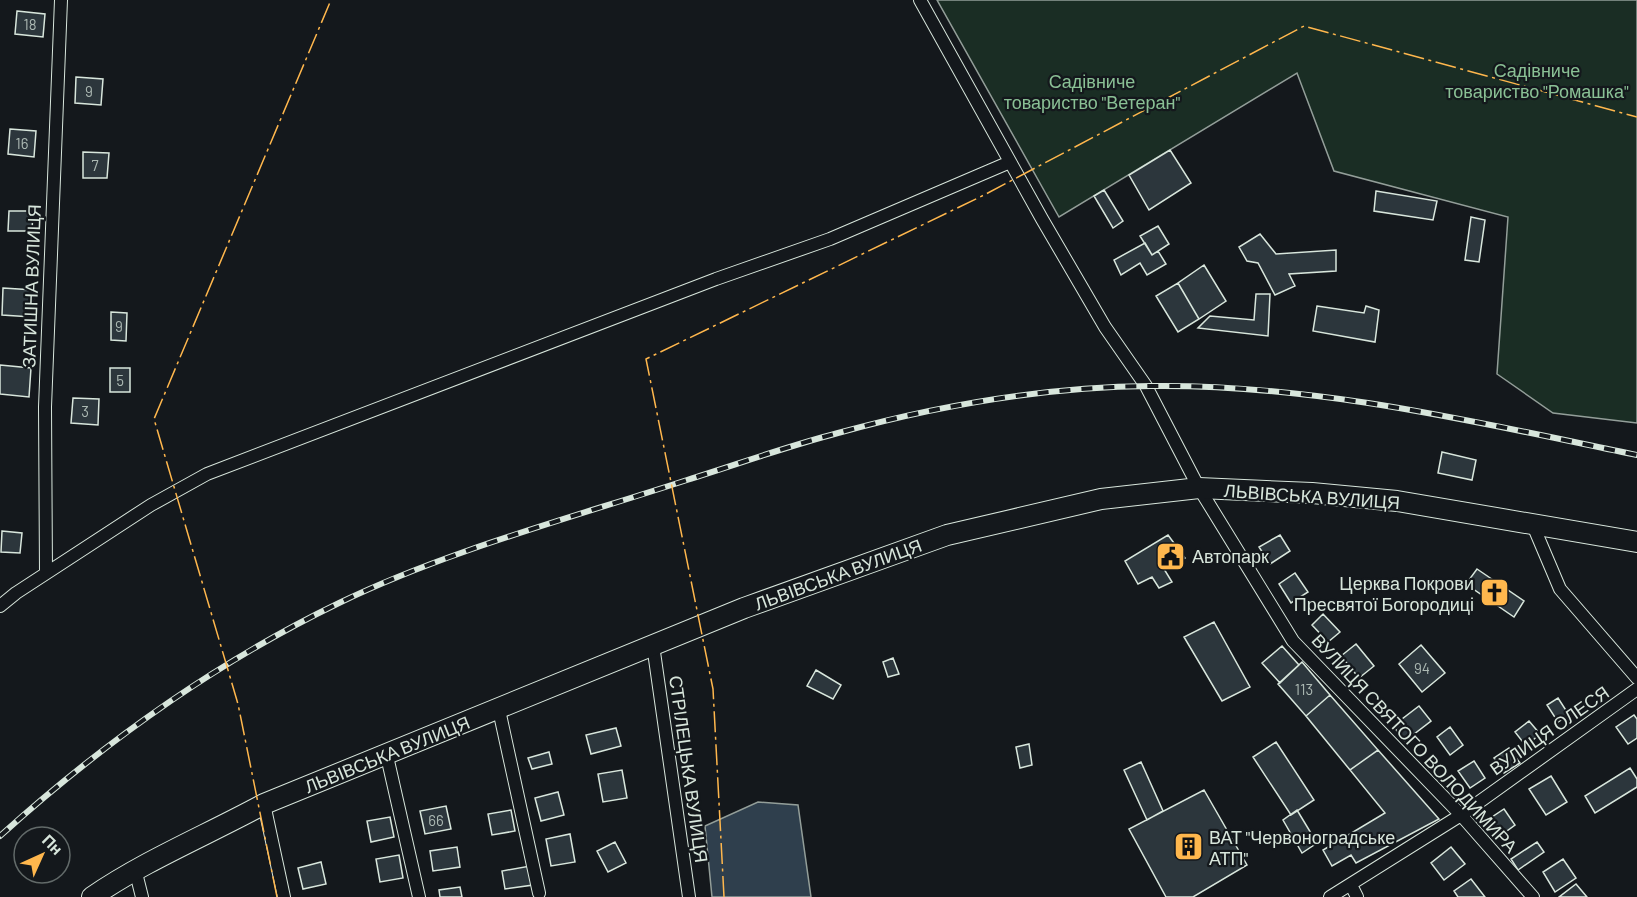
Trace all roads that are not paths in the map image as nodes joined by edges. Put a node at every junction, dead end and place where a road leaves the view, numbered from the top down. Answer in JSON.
{"nodes":[{"id":1,"x":61,"y":0,"type":"edge"},
{"id":2,"x":920,"y":0,"type":"edge"},
{"id":3,"x":1010,"y":162,"type":"junction"},
{"id":4,"x":1200,"y":488,"type":"junction"},
{"id":5,"x":1532,"y":523,"type":"junction"},
{"id":6,"x":1637,"y":542,"type":"edge"},
{"id":7,"x":46,"y":573,"type":"junction"},
{"id":8,"x":0,"y":606,"type":"edge"},
{"id":9,"x":654,"y":645,"type":"junction"},
{"id":10,"x":1637,"y":678,"type":"edge"},
{"id":11,"x":1637,"y":689,"type":"edge"},
{"id":12,"x":499,"y":710,"type":"junction"},
{"id":13,"x":386,"y":752,"type":"junction"},
{"id":14,"x":264,"y":804,"type":"junction"},
{"id":15,"x":1461,"y":814,"type":"junction"},
{"id":16,"x":135,"y":869,"type":"junction"},
{"id":17,"x":1351,"y":885,"type":"junction"},
{"id":18,"x":540,"y":893,"type":"dead end"},
{"id":19,"x":92,"y":897,"type":"edge"},
{"id":20,"x":142,"y":897,"type":"edge"},
{"id":21,"x":284,"y":897,"type":"edge"},
{"id":22,"x":419,"y":897,"type":"edge"},
{"id":23,"x":689,"y":897,"type":"edge"},
{"id":24,"x":1330,"y":897,"type":"edge"},
{"id":25,"x":1357,"y":897,"type":"edge"},
{"id":26,"x":1533,"y":897,"type":"edge"}],
"edges":[{"from":1,"to":7,"type":"street","name":"ЗАТИШНА ВУЛИЦЯ"},
{"from":2,"to":3,"type":"street","name":"ВУЛИЦЯ СВЯТОГО ВОЛОДИМИРА"},
{"from":3,"to":4,"type":"street","name":"ВУЛИЦЯ СВЯТОГО ВОЛОДИМИРА"},
{"from":3,"to":7,"type":"street"},
{"from":4,"to":5,"type":"main road","name":"ЛЬВІВСЬКА ВУЛИЦЯ"},
{"from":4,"to":9,"type":"main road","name":"ЛЬВІВСЬКА ВУЛИЦЯ"},
{"from":4,"to":15,"type":"street","name":"ВУЛИЦЯ СВЯТОГО ВОЛОДИМИРА"},
{"from":5,"to":6,"type":"main road","name":"ЛЬВІВСЬКА ВУЛИЦЯ"},
{"from":5,"to":10,"type":"street"},
{"from":7,"to":8,"type":"street"},
{"from":9,"to":12,"type":"main road","name":"ЛЬВІВСЬКА ВУЛИЦЯ"},
{"from":9,"to":23,"type":"street","name":"СТРІЛЕЦЬКА ВУЛИЦЯ"},
{"from":11,"to":15,"type":"street","name":"ВУЛИЦЯ ОЛЕСЯ"},
{"from":12,"to":13,"type":"main road","name":"ЛЬВІВСЬКА ВУЛИЦЯ"},
{"from":12,"to":18,"type":"street"},
{"from":13,"to":14,"type":"main road","name":"ЛЬВІВСЬКА ВУЛИЦЯ"},
{"from":13,"to":22,"type":"street"},
{"from":14,"to":16,"type":"main road","name":"ЛЬВІВСЬКА ВУЛИЦЯ"},
{"from":14,"to":21,"type":"street"},
{"from":15,"to":17,"type":"street","name":"ВУЛИЦЯ ОЛЕСЯ"},
{"from":15,"to":26,"type":"street","name":"ВУЛИЦЯ СВЯТОГО ВОЛОДИМИРА"},
{"from":16,"to":19,"type":"main road","name":"ЛЬВІВСЬКА ВУЛИЦЯ"},
{"from":16,"to":20,"type":"street"},
{"from":17,"to":24,"type":"street","name":"ВУЛИЦЯ ОЛЕСЯ"},
{"from":17,"to":25,"type":"street"}]}
